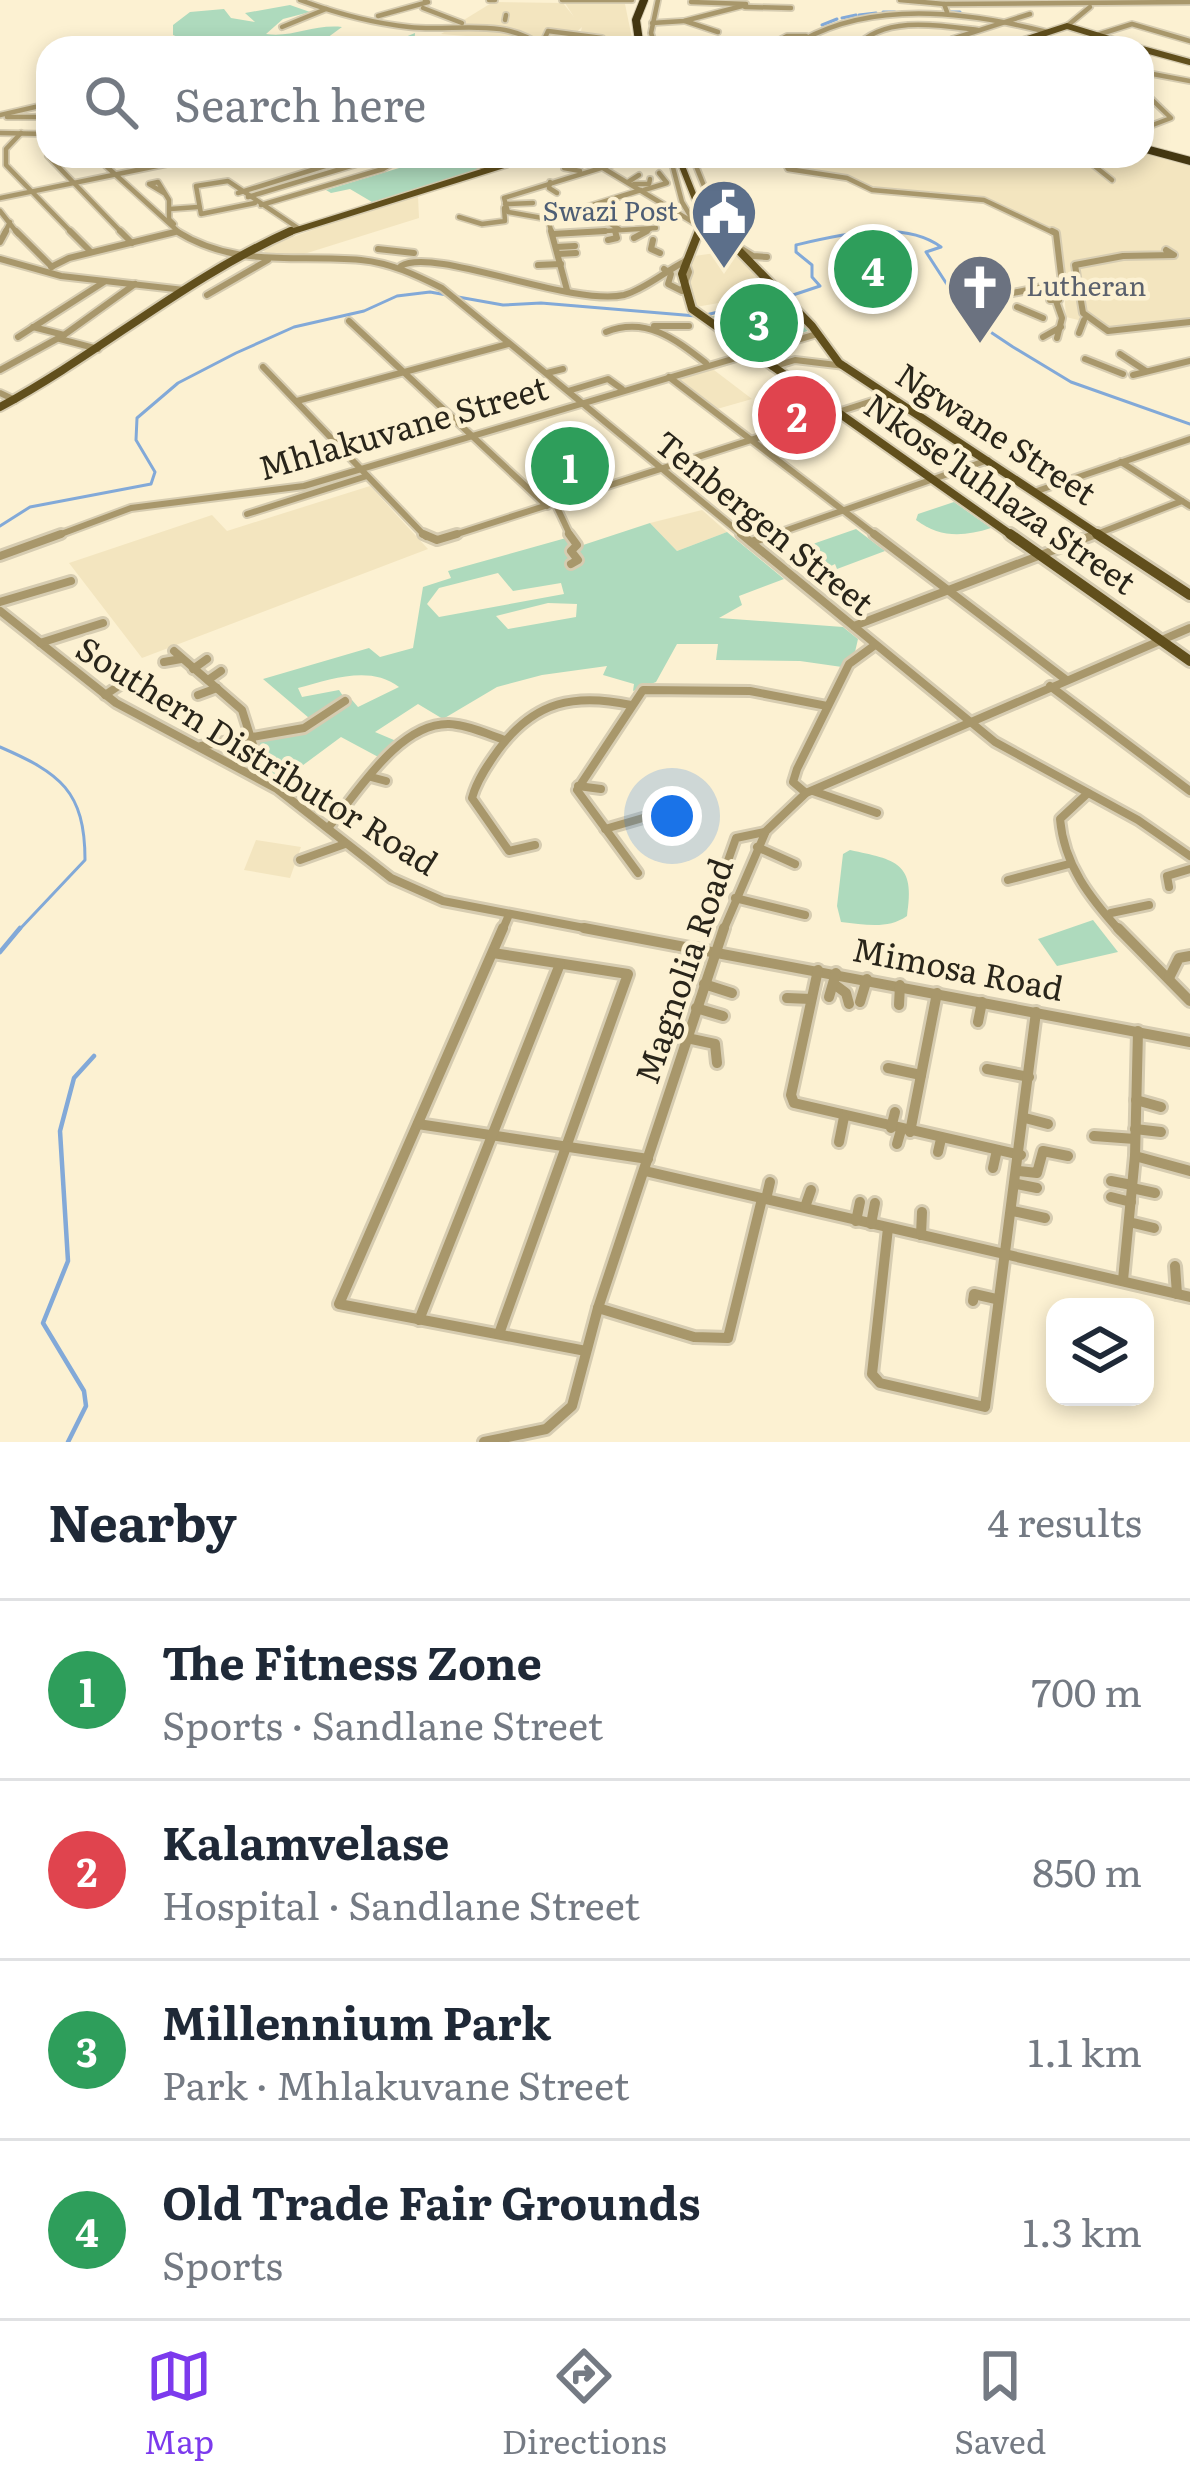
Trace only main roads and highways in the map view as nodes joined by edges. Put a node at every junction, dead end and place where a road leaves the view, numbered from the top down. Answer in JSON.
{"nodes":[{"id":1,"x":651,"y":0,"type":"edge"},
{"id":2,"x":643,"y":36,"type":"edge"},
{"id":3,"x":1035,"y":36,"type":"edge"},
{"id":4,"x":1100,"y":36,"type":"edge"},
{"id":5,"x":1154,"y":53,"type":"edge"},
{"id":6,"x":1190,"y":62,"type":"edge"},
{"id":7,"x":1154,"y":150,"type":"edge"},
{"id":8,"x":1190,"y":160,"type":"edge"},
{"id":9,"x":493,"y":168,"type":"edge"},
{"id":10,"x":685,"y":168,"type":"edge"},
{"id":11,"x":687,"y":168,"type":"edge"},
{"id":12,"x":695,"y":240,"type":"junction"},
{"id":13,"x":725,"y":240,"type":"junction"},
{"id":14,"x":0,"y":407,"type":"edge"},
{"id":15,"x":1190,"y":595,"type":"edge"},
{"id":16,"x":1190,"y":661,"type":"edge"}],
"edges":[{"from":1,"to":2,"type":"highway"},
{"from":3,"to":4,"type":"main road"},
{"from":5,"to":6,"type":"main road"},
{"from":7,"to":8,"type":"highway"},
{"from":9,"to":14,"type":"main road"},
{"from":10,"to":12,"type":"main road"},
{"from":11,"to":13,"type":"main road","name":"Ngwane Street"},
{"from":12,"to":13,"type":"main road"},
{"from":12,"to":16,"type":"main road","name":"Nkose'luhlaza Street"},
{"from":13,"to":15,"type":"main road","name":"Ngwane Street"}]}
